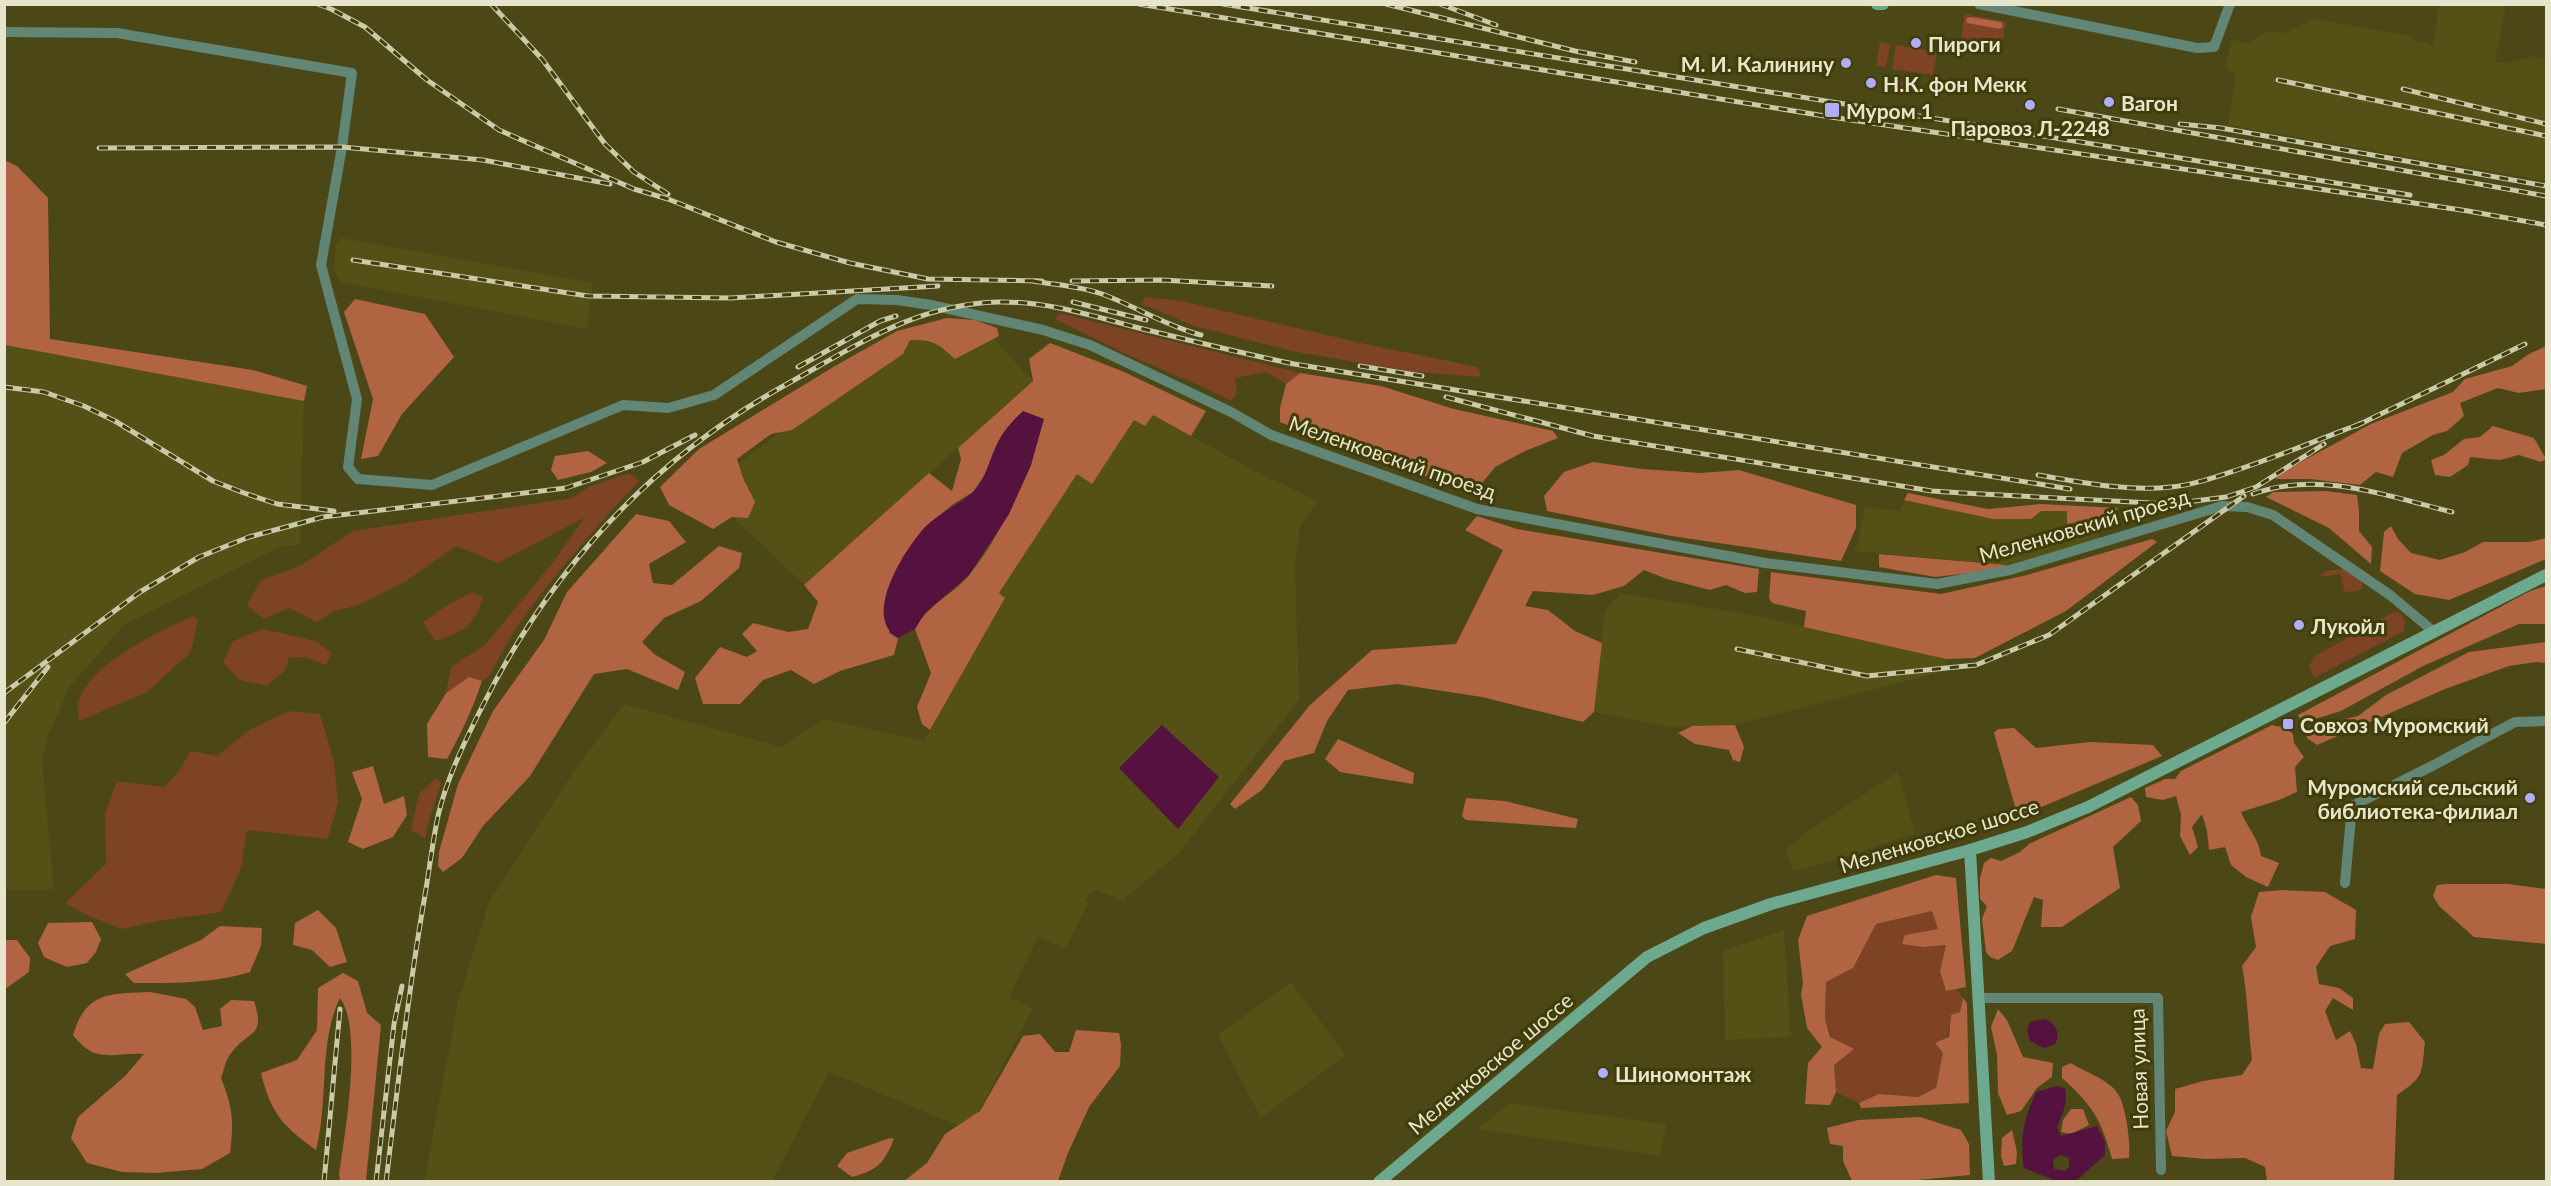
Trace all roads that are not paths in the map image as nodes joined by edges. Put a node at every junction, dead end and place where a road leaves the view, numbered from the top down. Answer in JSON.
{"nodes":[{"id":1,"x":1979,"y":4,"type":"edge"},
{"id":2,"x":2229,"y":4,"type":"edge"},
{"id":3,"x":4,"y":32,"type":"edge"},
{"id":4,"x":2547,"y":575,"type":"edge"},
{"id":5,"x":2433,"y":631,"type":"junction"},
{"id":6,"x":2547,"y":721,"type":"edge"},
{"id":7,"x":1970,"y":850,"type":"junction"},
{"id":8,"x":2345,"y":883,"type":"dead end"},
{"id":9,"x":1978,"y":998,"type":"junction"},
{"id":10,"x":2161,"y":1170,"type":"dead end"},
{"id":11,"x":1380,"y":1182,"type":"edge"},
{"id":12,"x":1989,"y":1182,"type":"edge"}],
"edges":[{"from":1,"to":2,"type":"street"},
{"from":3,"to":5,"type":"street","name":"Меленковский проезд"},
{"from":4,"to":5,"type":"main road","name":"Меленковское шоссе"},
{"from":5,"to":7,"type":"main road","name":"Меленковское шоссе"},
{"from":6,"to":8,"type":"street"},
{"from":7,"to":9,"type":"main road"},
{"from":7,"to":11,"type":"main road","name":"Меленковское шоссе"},
{"from":9,"to":10,"type":"street","name":"Новая улица"},
{"from":9,"to":12,"type":"main road"}]}
